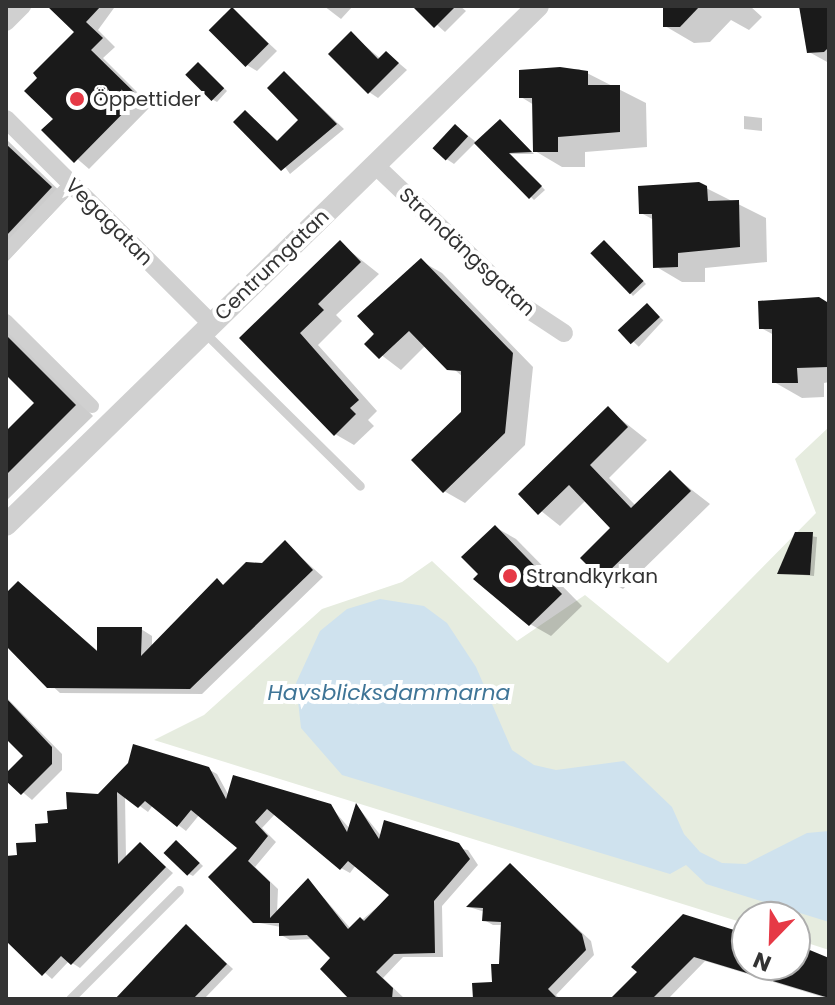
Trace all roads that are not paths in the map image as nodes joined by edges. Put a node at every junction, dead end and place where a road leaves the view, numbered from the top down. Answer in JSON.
{"nodes":[{"id":1,"x":22,"y":6,"type":"edge"},
{"id":2,"x":538,"y":6,"type":"edge"},
{"id":3,"x":6,"y":22,"type":"edge"},
{"id":4,"x":6,"y":119,"type":"edge"},
{"id":5,"x":375,"y":165,"type":"junction"},
{"id":6,"x":71,"y":184,"type":"junction"},
{"id":7,"x":6,"y":252,"type":"edge"},
{"id":8,"x":6,"y":321,"type":"edge"},
{"id":9,"x":208,"y":328,"type":"junction"},
{"id":10,"x":564,"y":333,"type":"dead end"},
{"id":11,"x":92,"y":406,"type":"dead end"},
{"id":12,"x":360,"y":486,"type":"dead end"},
{"id":13,"x":6,"y":525,"type":"edge"},
{"id":14,"x":179,"y":890,"type":"dead end"},
{"id":15,"x":70,"y":999,"type":"edge"}],
"edges":[{"from":1,"to":3,"type":"street"},
{"from":2,"to":5,"type":"street","name":"Centrumgatan"},
{"from":4,"to":6,"type":"street","name":"Vegagatan"},
{"from":5,"to":9,"type":"street","name":"Centrumgatan"},
{"from":5,"to":10,"type":"street","name":"Strandängsgatan"},
{"from":6,"to":7,"type":"street"},
{"from":6,"to":9,"type":"street","name":"Vegagatan"},
{"from":8,"to":11,"type":"street"},
{"from":9,"to":12,"type":"lane","name":"Vegagatan"},
{"from":9,"to":13,"type":"street","name":"Centrumgatan"},
{"from":14,"to":15,"type":"lane"}]}
